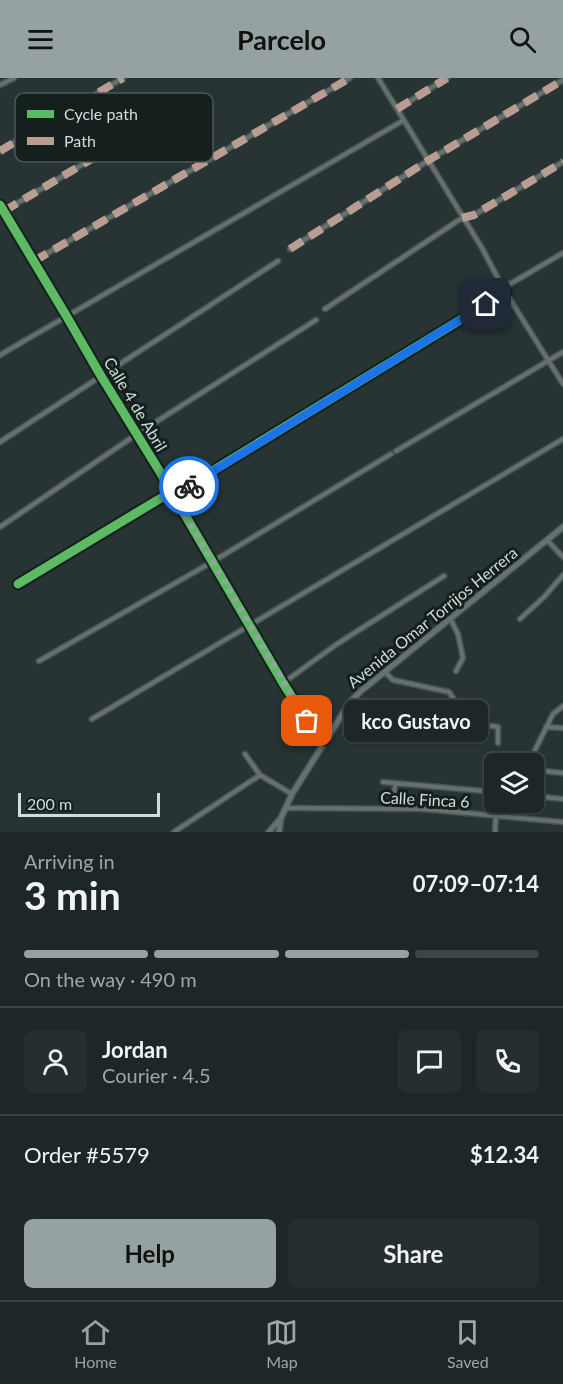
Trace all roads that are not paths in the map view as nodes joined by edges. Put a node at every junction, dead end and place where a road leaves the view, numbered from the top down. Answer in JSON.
{"nodes":[{"id":1,"x":14,"y":78,"type":"edge"},
{"id":2,"x":123,"y":78,"type":"edge"},
{"id":3,"x":350,"y":78,"type":"edge"},
{"id":4,"x":378,"y":78,"type":"edge"},
{"id":5,"x":447,"y":78,"type":"edge"},
{"id":6,"x":563,"y":80,"type":"edge"},
{"id":7,"x":0,"y":85,"type":"edge"},
{"id":8,"x":98,"y":93,"type":"edge"},
{"id":9,"x":397,"y":109,"type":"junction"},
{"id":10,"x":404,"y":120,"type":"junction"},
{"id":11,"x":15,"y":142,"type":"edge"},
{"id":12,"x":0,"y":151,"type":"edge"},
{"id":13,"x":213,"y":157,"type":"edge"},
{"id":14,"x":429,"y":160,"type":"junction"},
{"id":15,"x":87,"y":162,"type":"edge"},
{"id":16,"x":205,"y":162,"type":"edge"},
{"id":17,"x":563,"y":162,"type":"edge"},
{"id":18,"x":0,"y":205,"type":"edge"},
{"id":19,"x":4,"y":211,"type":"junction"},
{"id":20,"x":462,"y":218,"type":"junction"},
{"id":21,"x":290,"y":249,"type":"dead end"},
{"id":22,"x":563,"y":253,"type":"edge"},
{"id":23,"x":34,"y":261,"type":"junction"},
{"id":24,"x":278,"y":261,"type":"dead end"},
{"id":25,"x":504,"y":290,"type":"junction"},
{"id":26,"x":325,"y":309,"type":"dead end"},
{"id":27,"x":68,"y":317,"type":"junction"},
{"id":28,"x":316,"y":320,"type":"dead end"},
{"id":29,"x":563,"y":352,"type":"edge"},
{"id":30,"x":0,"y":355,"type":"edge"},
{"id":31,"x":548,"y":362,"type":"junction"},
{"id":32,"x":101,"y":376,"type":"junction"},
{"id":33,"x":563,"y":384,"type":"edge"},
{"id":34,"x":137,"y":434,"type":"junction"},
{"id":35,"x":563,"y":439,"type":"edge"},
{"id":36,"x":0,"y":442,"type":"edge"},
{"id":37,"x":172,"y":494,"type":"junction"},
{"id":38,"x":0,"y":527,"type":"edge"},
{"id":39,"x":563,"y":527,"type":"edge"},
{"id":40,"x":547,"y":540,"type":"junction"},
{"id":41,"x":563,"y":557,"type":"edge"},
{"id":42,"x":212,"y":561,"type":"junction"},
{"id":43,"x":563,"y":575,"type":"edge"},
{"id":44,"x":444,"y":576,"type":"dead end"},
{"id":45,"x":18,"y":584,"type":"dead end"},
{"id":46,"x":520,"y":619,"type":"dead end"},
{"id":47,"x":450,"y":620,"type":"junction"},
{"id":48,"x":249,"y":625,"type":"junction"},
{"id":49,"x":39,"y":661,"type":"dead end"},
{"id":50,"x":456,"y":671,"type":"dead end"},
{"id":51,"x":385,"y":672,"type":"junction"},
{"id":52,"x":283,"y":683,"type":"junction"},
{"id":53,"x":563,"y":706,"type":"edge"},
{"id":54,"x":92,"y":719,"type":"dead end"},
{"id":55,"x":546,"y":728,"type":"junction"},
{"id":56,"x":563,"y":728,"type":"edge"},
{"id":57,"x":324,"y":740,"type":"junction"},
{"id":58,"x":498,"y":743,"type":"dead end"},
{"id":59,"x":534,"y":750,"type":"dead end"},
{"id":60,"x":244,"y":754,"type":"dead end"},
{"id":61,"x":544,"y":771,"type":"edge"},
{"id":62,"x":563,"y":773,"type":"edge"},
{"id":63,"x":260,"y":775,"type":"junction"},
{"id":64,"x":383,"y":782,"type":"dead end"},
{"id":65,"x":395,"y":784,"type":"junction"},
{"id":66,"x":484,"y":791,"type":"edge"},
{"id":67,"x":292,"y":794,"type":"junction"},
{"id":68,"x":544,"y":797,"type":"edge"},
{"id":69,"x":563,"y":799,"type":"edge"},
{"id":70,"x":285,"y":808,"type":"junction"},
{"id":71,"x":393,"y":808,"type":"junction"},
{"id":72,"x":495,"y":815,"type":"junction"},
{"id":73,"x":281,"y":818,"type":"junction"},
{"id":74,"x":563,"y":822,"type":"edge"},
{"id":75,"x":174,"y":832,"type":"edge"},
{"id":76,"x":269,"y":832,"type":"edge"},
{"id":77,"x":279,"y":832,"type":"edge"},
{"id":78,"x":495,"y":832,"type":"edge"}],
"edges":[{"from":1,"to":7,"type":"street"},
{"from":2,"to":8,"type":"street"},
{"from":3,"to":13,"type":"street"},
{"from":4,"to":9,"type":"street"},
{"from":5,"to":9,"type":"street"},
{"from":6,"to":14,"type":"street"},
{"from":9,"to":10,"type":"street"},
{"from":10,"to":14,"type":"street"},
{"from":10,"to":27,"type":"street"},
{"from":11,"to":12,"type":"street"},
{"from":14,"to":20,"type":"street"},
{"from":14,"to":21,"type":"street"},
{"from":15,"to":19,"type":"street"},
{"from":16,"to":23,"type":"street"},
{"from":17,"to":20,"type":"street"},
{"from":18,"to":19,"type":"street","name":"Calle 4 de Abril"},
{"from":19,"to":23,"type":"street","name":"Calle 4 de Abril"},
{"from":20,"to":25,"type":"street"},
{"from":20,"to":26,"type":"street"},
{"from":22,"to":25,"type":"street"},
{"from":23,"to":27,"type":"street","name":"Calle 4 de Abril"},
{"from":24,"to":32,"type":"street"},
{"from":25,"to":31,"type":"street"},
{"from":25,"to":37,"type":"street"},
{"from":27,"to":30,"type":"street"},
{"from":27,"to":32,"type":"street","name":"Calle 4 de Abril"},
{"from":28,"to":34,"type":"street"},
{"from":29,"to":31,"type":"street"},
{"from":31,"to":33,"type":"street"},
{"from":31,"to":42,"type":"street"},
{"from":32,"to":34,"type":"street","name":"Calle 4 de Abril"},
{"from":32,"to":36,"type":"street"},
{"from":34,"to":37,"type":"street","name":"Calle 4 de Abril"},
{"from":34,"to":38,"type":"street"},
{"from":35,"to":48,"type":"street"},
{"from":37,"to":42,"type":"street","name":"Calle 4 de Abril"},
{"from":37,"to":45,"type":"street"},
{"from":39,"to":40,"type":"street","name":"Avenida Omar Torrijos Herrera"},
{"from":40,"to":41,"type":"street"},
{"from":40,"to":47,"type":"street","name":"Avenida Omar Torrijos Herrera"},
{"from":42,"to":48,"type":"street","name":"Calle 4 de Abril"},
{"from":42,"to":49,"type":"street"},
{"from":43,"to":46,"type":"street"},
{"from":44,"to":52,"type":"street"},
{"from":47,"to":50,"type":"street"},
{"from":47,"to":51,"type":"street","name":"Avenida Omar Torrijos Herrera"},
{"from":48,"to":52,"type":"street","name":"Calle 4 de Abril"},
{"from":48,"to":54,"type":"street"},
{"from":51,"to":57,"type":"street","name":"Avenida Omar Torrijos Herrera"},
{"from":51,"to":58,"type":"street"},
{"from":52,"to":57,"type":"street","name":"Calle 4 de Abril"},
{"from":53,"to":55,"type":"street"},
{"from":55,"to":56,"type":"street"},
{"from":55,"to":59,"type":"street"},
{"from":57,"to":67,"type":"street","name":"Avenida Omar Torrijos Herrera"},
{"from":60,"to":63,"type":"street"},
{"from":61,"to":62,"type":"street"},
{"from":63,"to":67,"type":"street"},
{"from":63,"to":75,"type":"street"},
{"from":64,"to":65,"type":"street"},
{"from":65,"to":66,"type":"street"},
{"from":65,"to":71,"type":"street"},
{"from":67,"to":70,"type":"street","name":"Avenida Omar Torrijos Herrera"},
{"from":68,"to":69,"type":"street"},
{"from":70,"to":71,"type":"street","name":"Calle Finca 6"},
{"from":70,"to":73,"type":"street","name":"Avenida Omar Torrijos Herrera"},
{"from":71,"to":72,"type":"street","name":"Calle Finca 6"},
{"from":72,"to":74,"type":"street","name":"Calle Finca 6"},
{"from":72,"to":78,"type":"street"},
{"from":73,"to":76,"type":"street"},
{"from":73,"to":77,"type":"street","name":"Avenida Omar Torrijos Herrera"}]}
